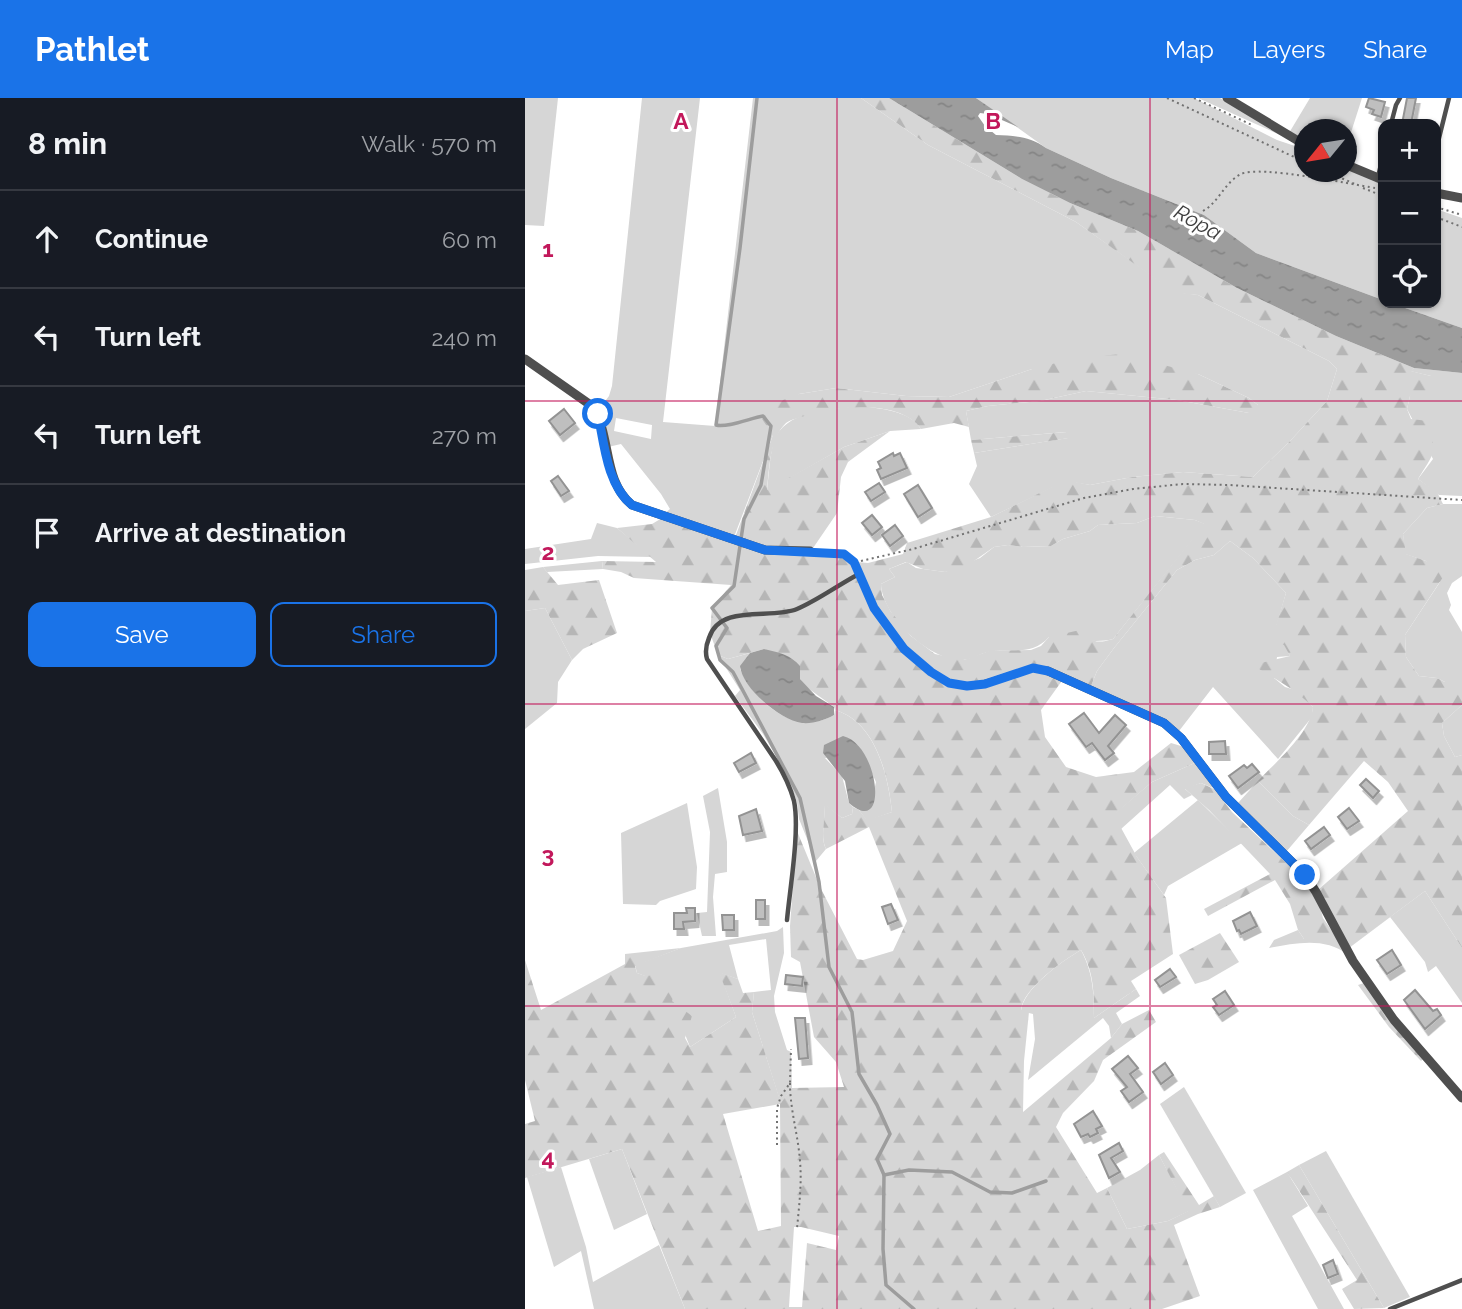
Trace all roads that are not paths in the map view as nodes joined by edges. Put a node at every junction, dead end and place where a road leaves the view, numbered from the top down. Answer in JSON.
{"nodes":[{"id":1,"x":1400,"y":98,"type":"edge"},
{"id":2,"x":1449,"y":98,"type":"edge"},
{"id":3,"x":1232,"y":99,"type":"edge"},
{"id":4,"x":1393,"y":119,"type":"edge"},
{"id":5,"x":1441,"y":130,"type":"edge"},
{"id":6,"x":1294,"y":139,"type":"edge"},
{"id":7,"x":1357,"y":169,"type":"edge"},
{"id":8,"x":1378,"y":178,"type":"edge"},
{"id":9,"x":1441,"y":194,"type":"edge"},
{"id":10,"x":1462,"y":198,"type":"edge"},
{"id":11,"x":525,"y":359,"type":"edge"},
{"id":12,"x":810,"y":551,"type":"joint"},
{"id":13,"x":859,"y":574,"type":"junction"},
{"id":14,"x":1048,"y":671,"type":"joint"},
{"id":15,"x":786,"y":920,"type":"dead end"},
{"id":16,"x":1462,"y":1098,"type":"edge"},
{"id":17,"x":1462,"y":1280,"type":"edge"},
{"id":18,"x":1390,"y":1309,"type":"edge"}],
"edges":[{"from":1,"to":4,"type":"lane"},
{"from":2,"to":5,"type":"lane"},
{"from":3,"to":6,"type":"street"},
{"from":7,"to":8,"type":"street"},
{"from":9,"to":10,"type":"street"},
{"from":11,"to":12,"type":"street"},
{"from":12,"to":13,"type":"lane"},
{"from":13,"to":14,"type":"lane"},
{"from":13,"to":15,"type":"lane"},
{"from":14,"to":16,"type":"street"},
{"from":17,"to":18,"type":"lane"}]}
